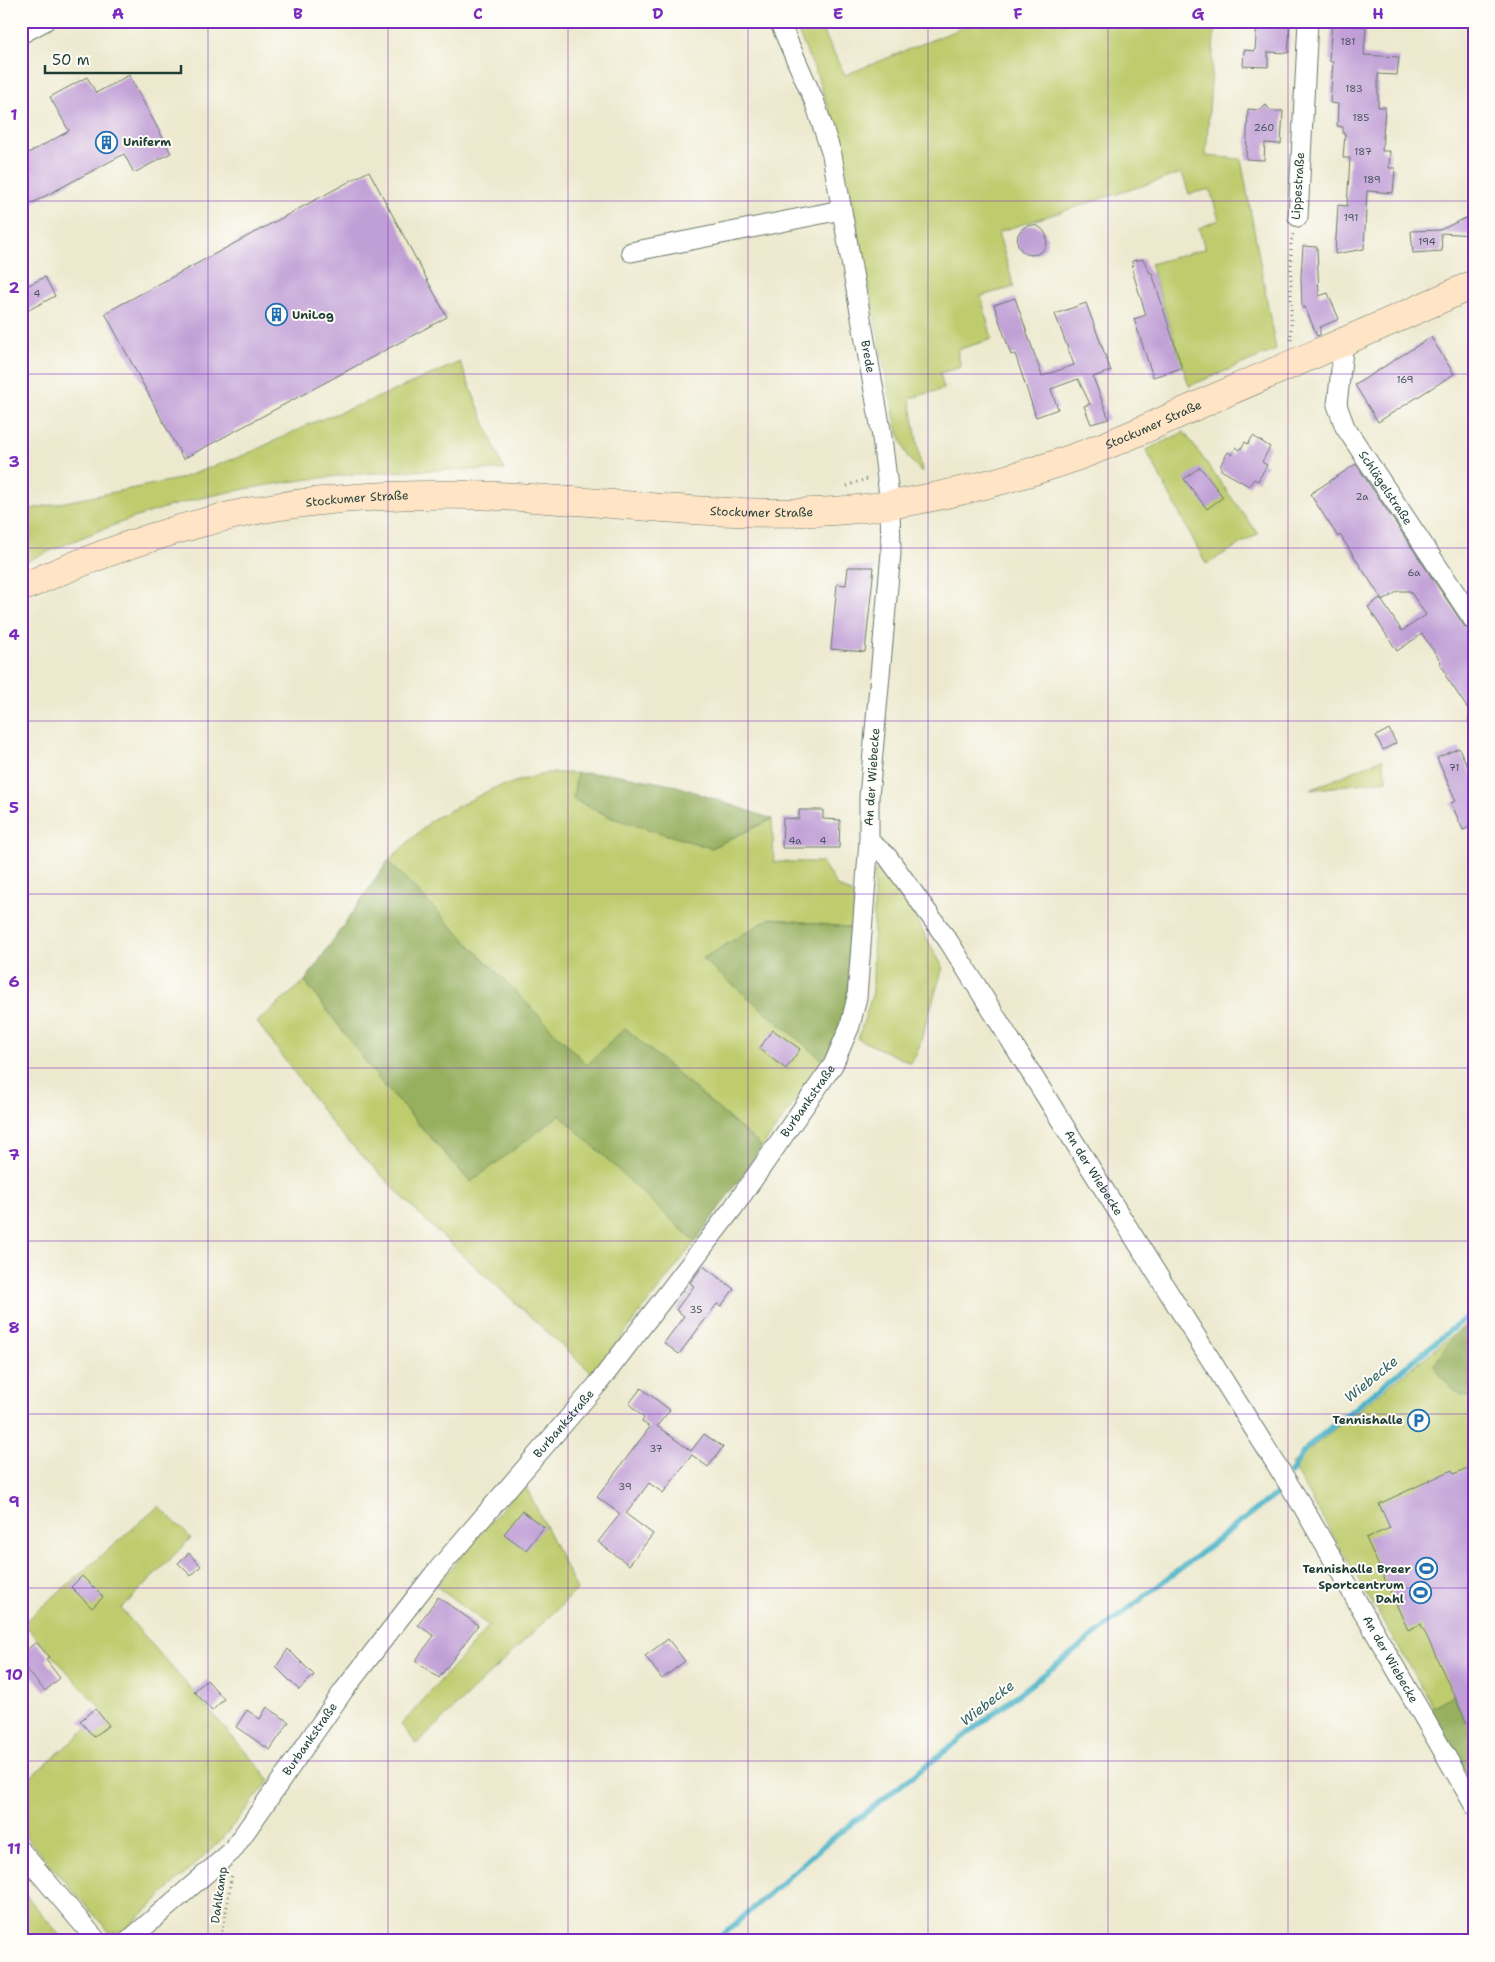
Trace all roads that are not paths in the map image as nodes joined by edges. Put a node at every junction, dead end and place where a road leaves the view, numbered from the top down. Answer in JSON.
{"nodes":[{"id":1,"x":44,"y":21,"type":"edge"},
{"id":2,"x":779,"y":21,"type":"edge"},
{"id":3,"x":1308,"y":21,"type":"edge"},
{"id":4,"x":21,"y":34,"type":"edge"},
{"id":5,"x":841,"y":210,"type":"junction"},
{"id":6,"x":1298,"y":217,"type":"road end"},
{"id":7,"x":632,"y":252,"type":"dead end"},
{"id":8,"x":1474,"y":284,"type":"edge"},
{"id":9,"x":1344,"y":342,"type":"junction"},
{"id":10,"x":890,"y":504,"type":"junction"},
{"id":11,"x":21,"y":588,"type":"edge"},
{"id":12,"x":1474,"y":621,"type":"edge"},
{"id":13,"x":868,"y":841,"type":"junction"},
{"id":14,"x":1474,"y":1805,"type":"edge"},
{"id":15,"x":21,"y":1851,"type":"edge"},
{"id":16,"x":97,"y":1941,"type":"edge"},
{"id":17,"x":128,"y":1941,"type":"edge"}],
"edges":[{"from":1,"to":4,"type":"street"},
{"from":2,"to":5,"type":"street","name":"Brede"},
{"from":3,"to":6,"type":"street","name":"Lippestraße"},
{"from":5,"to":7,"type":"street"},
{"from":5,"to":10,"type":"street","name":"Brede"},
{"from":8,"to":9,"type":"main road","name":"Stockumer Straße"},
{"from":9,"to":10,"type":"main road","name":"Stockumer Straße"},
{"from":9,"to":12,"type":"street","name":"Schlägelstraße"},
{"from":10,"to":11,"type":"main road","name":"Stockumer Straße"},
{"from":10,"to":13,"type":"street","name":"An der Wiebecke"},
{"from":13,"to":14,"type":"street","name":"An der Wiebecke"},
{"from":13,"to":17,"type":"street","name":"Burbankstraße"},
{"from":15,"to":16,"type":"street"}]}
